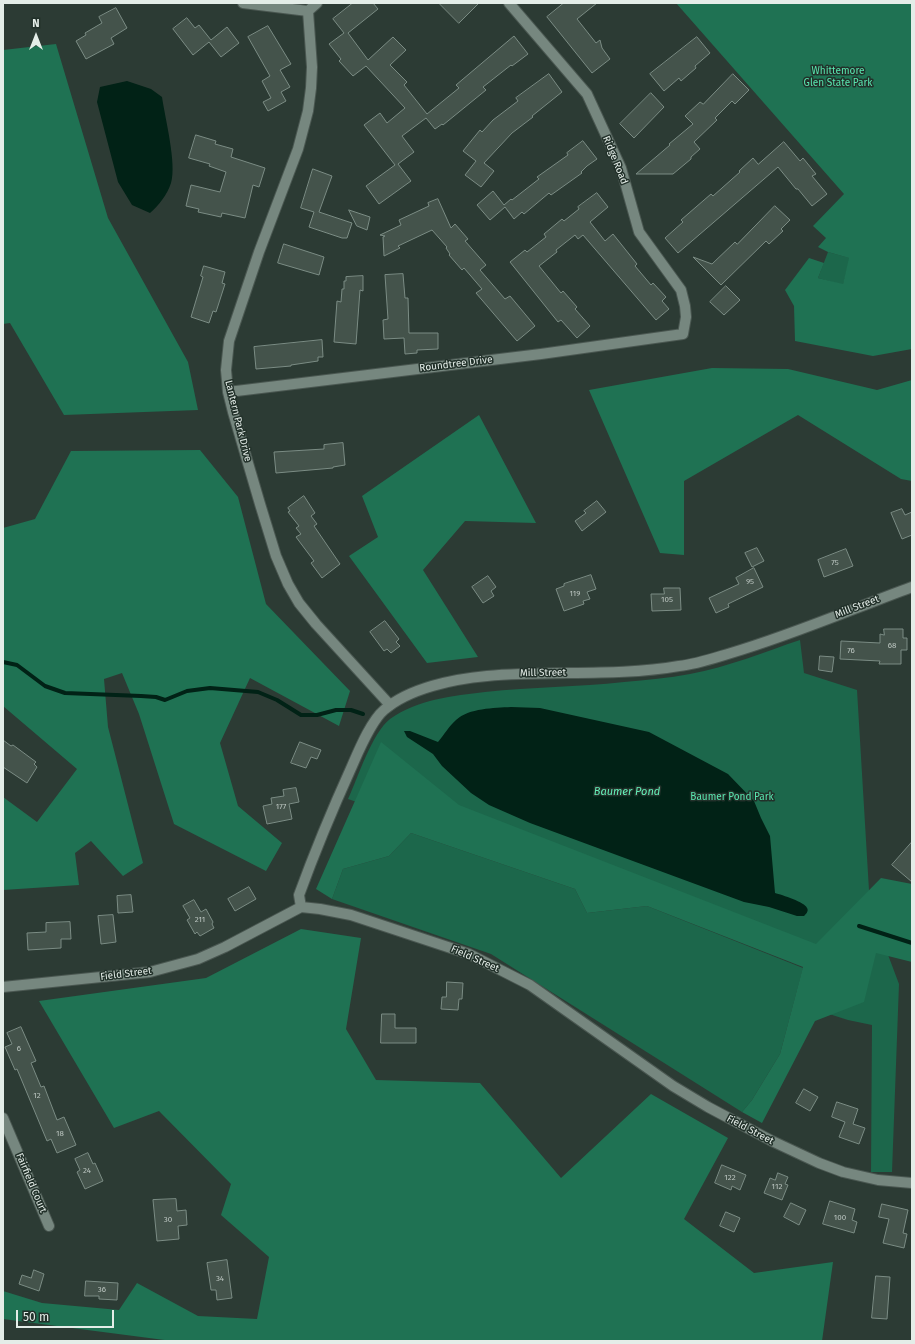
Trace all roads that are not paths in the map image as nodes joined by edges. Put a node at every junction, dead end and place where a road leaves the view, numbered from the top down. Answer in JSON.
{"nodes":[{"id":1,"x":243,"y":3,"type":"edge"},
{"id":2,"x":317,"y":3,"type":"edge"},
{"id":3,"x":509,"y":3,"type":"edge"},
{"id":4,"x":308,"y":11,"type":"junction"},
{"id":5,"x":684,"y":334,"type":"joint"},
{"id":6,"x":228,"y":392,"type":"junction"},
{"id":7,"x":912,"y":587,"type":"edge"},
{"id":8,"x":390,"y":705,"type":"junction"},
{"id":9,"x":301,"y":906,"type":"junction"},
{"id":10,"x":3,"y":987,"type":"edge"},
{"id":11,"x":3,"y":1118,"type":"edge"},
{"id":12,"x":912,"y":1183,"type":"edge"},
{"id":13,"x":49,"y":1226,"type":"dead end"}],
"edges":[{"from":1,"to":4,"type":"street"},
{"from":2,"to":4,"type":"street"},
{"from":3,"to":5,"type":"street","name":"Ridge Road"},
{"from":4,"to":6,"type":"street","name":"Lantern Park Drive"},
{"from":5,"to":6,"type":"street","name":"Roundtree Drive"},
{"from":6,"to":8,"type":"street","name":"Lantern Park Drive"},
{"from":7,"to":8,"type":"street","name":"Mill Street"},
{"from":8,"to":9,"type":"street","name":"Mill Street"},
{"from":9,"to":10,"type":"street","name":"Field Street"},
{"from":9,"to":12,"type":"street","name":"Field Street"},
{"from":11,"to":13,"type":"street","name":"Fairfield Court"}]}
